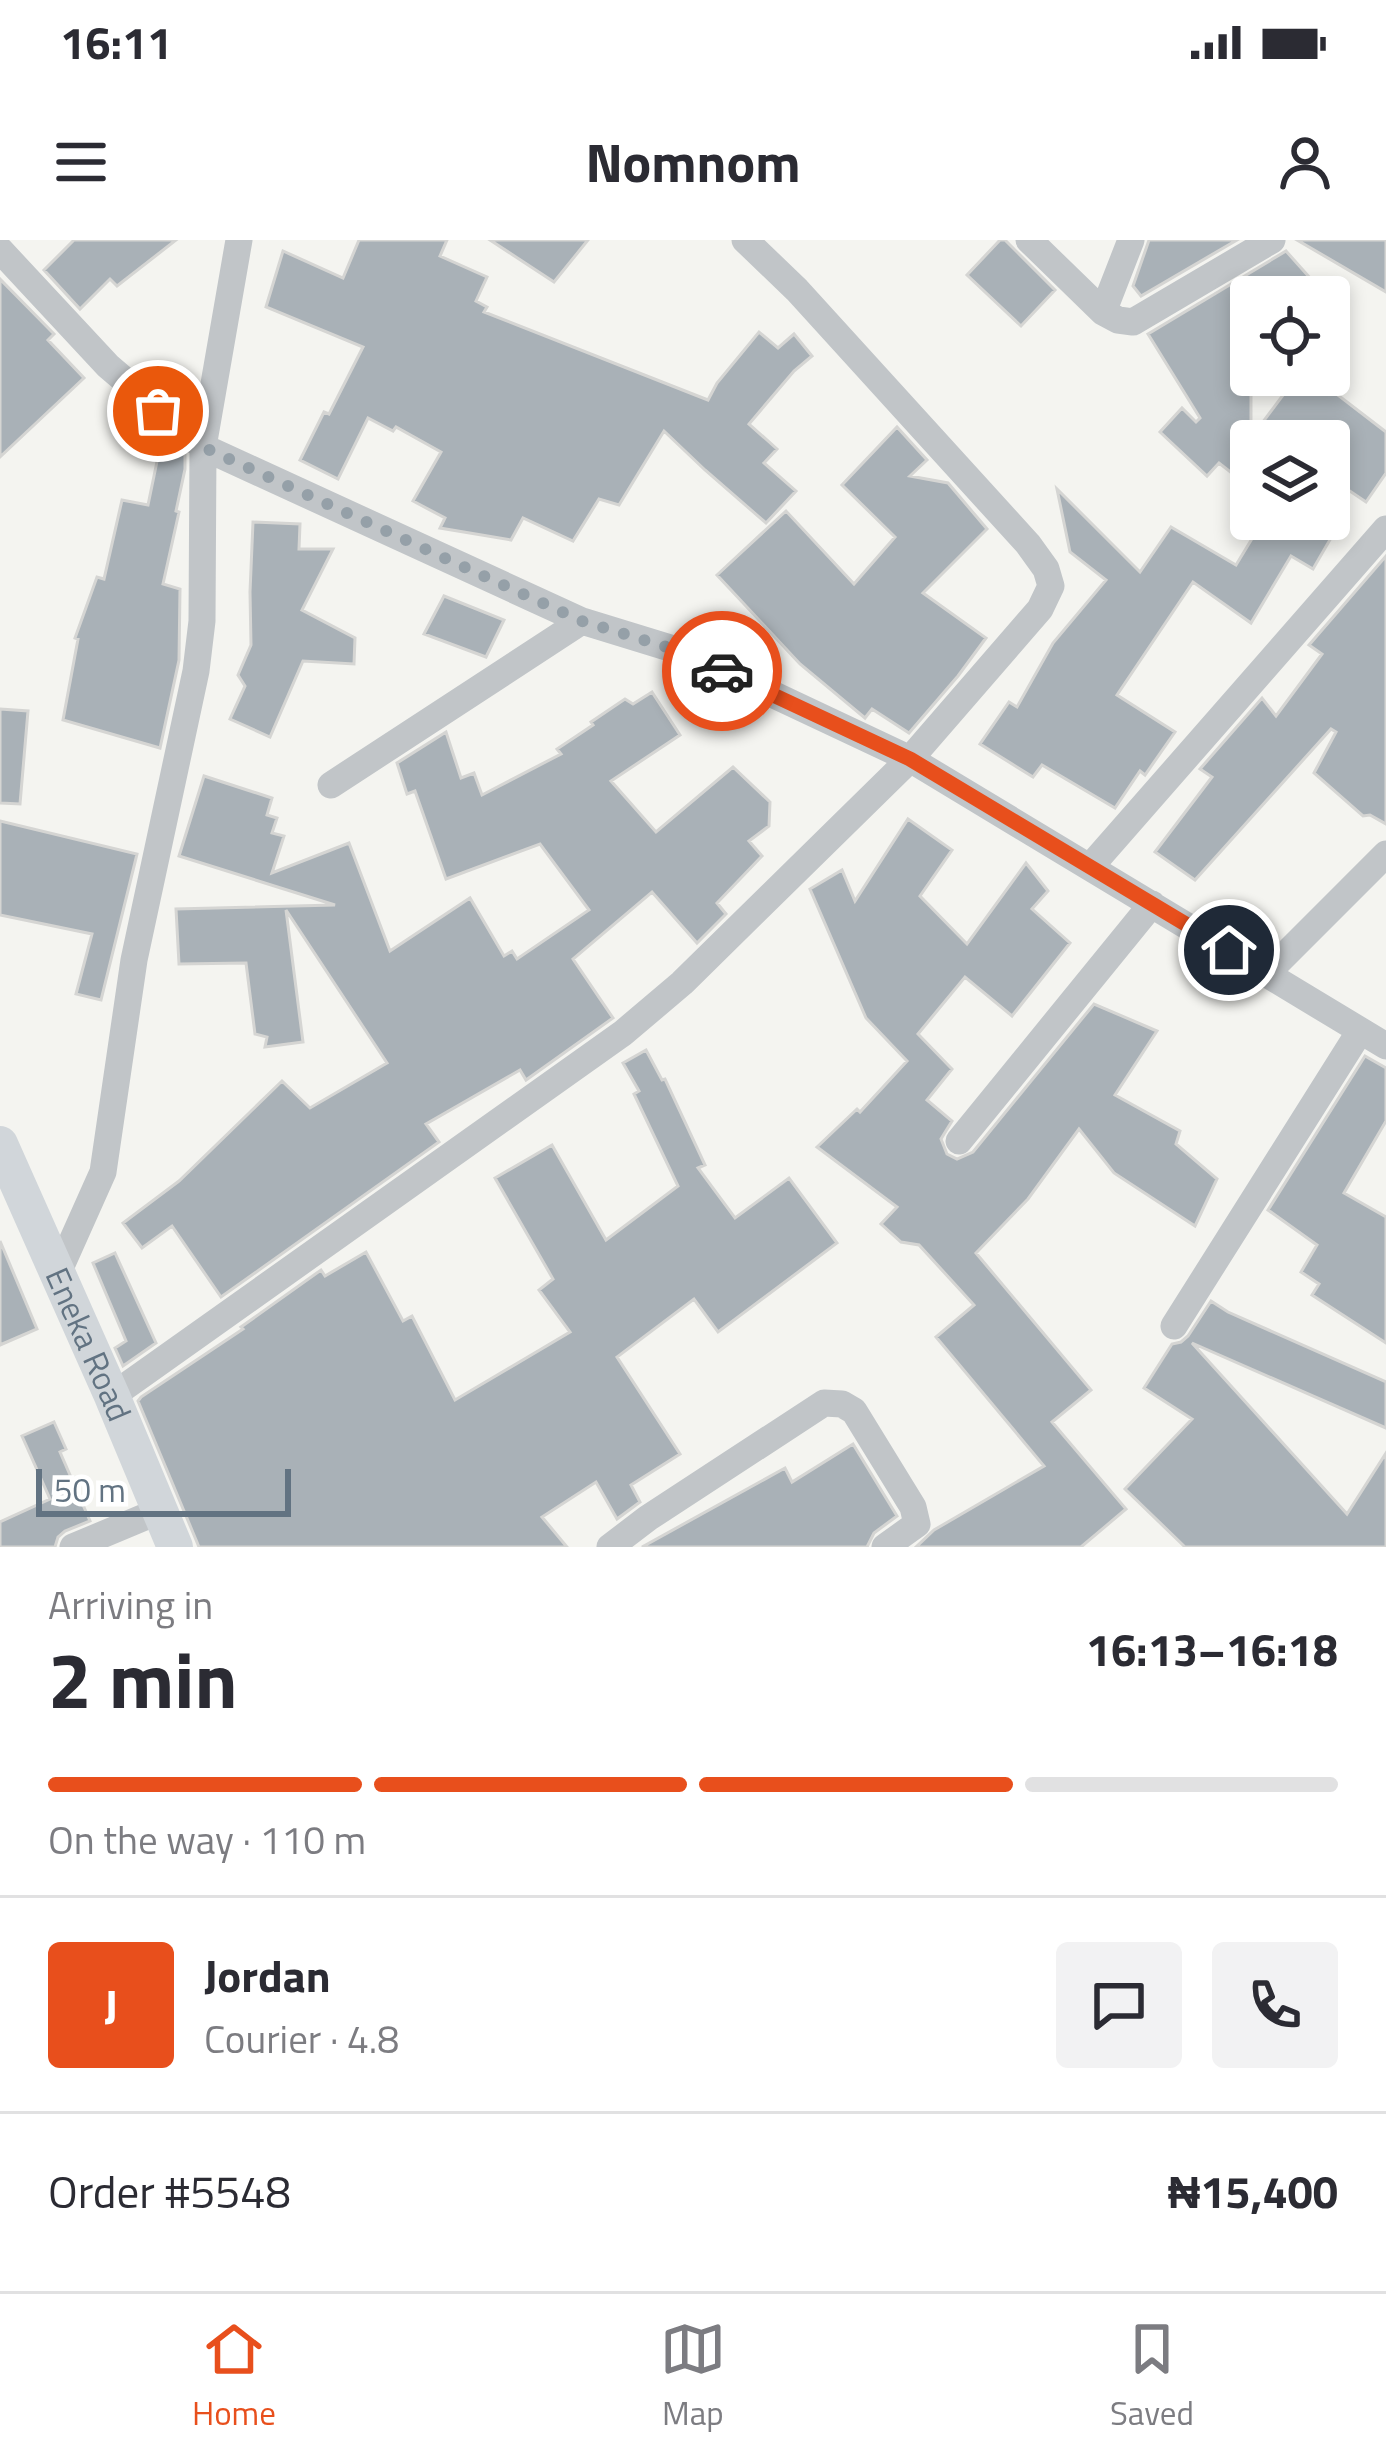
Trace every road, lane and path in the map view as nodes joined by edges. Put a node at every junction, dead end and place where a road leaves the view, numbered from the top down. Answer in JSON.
{"nodes":[{"id":1,"x":239,"y":240,"type":"edge"},
{"id":2,"x":745,"y":240,"type":"edge"},
{"id":3,"x":1029,"y":240,"type":"edge"},
{"id":4,"x":1131,"y":240,"type":"edge"},
{"id":5,"x":1272,"y":240,"type":"edge"},
{"id":6,"x":0,"y":250,"type":"edge"},
{"id":7,"x":1103,"y":312,"type":"junction"},
{"id":8,"x":203,"y":447,"type":"junction"},
{"id":9,"x":1386,"y":529,"type":"edge"},
{"id":10,"x":582,"y":621,"type":"junction"},
{"id":11,"x":910,"y":759,"type":"junction"},
{"id":12,"x":331,"y":785,"type":"dead end"},
{"id":13,"x":1386,"y":854,"type":"edge"},
{"id":14,"x":1090,"y":866,"type":"junction"},
{"id":15,"x":1152,"y":904,"type":"junction"},
{"id":16,"x":1267,"y":973,"type":"junction"},
{"id":17,"x":1360,"y":1030,"type":"junction"},
{"id":18,"x":1386,"y":1046,"type":"edge"},
{"id":19,"x":958,"y":1142,"type":"dead end"},
{"id":20,"x":0,"y":1144,"type":"edge"},
{"id":21,"x":57,"y":1275,"type":"junction"},
{"id":22,"x":1174,"y":1326,"type":"dead end"},
{"id":23,"x":112,"y":1396,"type":"junction"},
{"id":24,"x":159,"y":1510,"type":"junction"},
{"id":25,"x":73,"y":1547,"type":"edge"},
{"id":26,"x":175,"y":1547,"type":"edge"},
{"id":27,"x":610,"y":1547,"type":"edge"},
{"id":28,"x":885,"y":1547,"type":"edge"}],
"edges":[{"from":1,"to":8,"type":"street"},
{"from":2,"to":11,"type":"street"},
{"from":3,"to":7,"type":"street"},
{"from":4,"to":7,"type":"street"},
{"from":5,"to":7,"type":"street"},
{"from":6,"to":8,"type":"street"},
{"from":8,"to":10,"type":"street"},
{"from":8,"to":21,"type":"street"},
{"from":9,"to":14,"type":"street"},
{"from":10,"to":11,"type":"street"},
{"from":10,"to":12,"type":"street"},
{"from":11,"to":14,"type":"street"},
{"from":11,"to":23,"type":"street"},
{"from":13,"to":16,"type":"street"},
{"from":14,"to":15,"type":"street"},
{"from":15,"to":16,"type":"street"},
{"from":15,"to":19,"type":"street"},
{"from":16,"to":17,"type":"street"},
{"from":17,"to":18,"type":"street"},
{"from":17,"to":22,"type":"street"},
{"from":20,"to":21,"type":"main road","name":"Eneka Road"},
{"from":21,"to":23,"type":"main road","name":"Eneka Road"},
{"from":23,"to":24,"type":"main road","name":"Eneka Road"},
{"from":24,"to":25,"type":"street"},
{"from":24,"to":26,"type":"main road","name":"Eneka Road"},
{"from":27,"to":28,"type":"street"}]}
